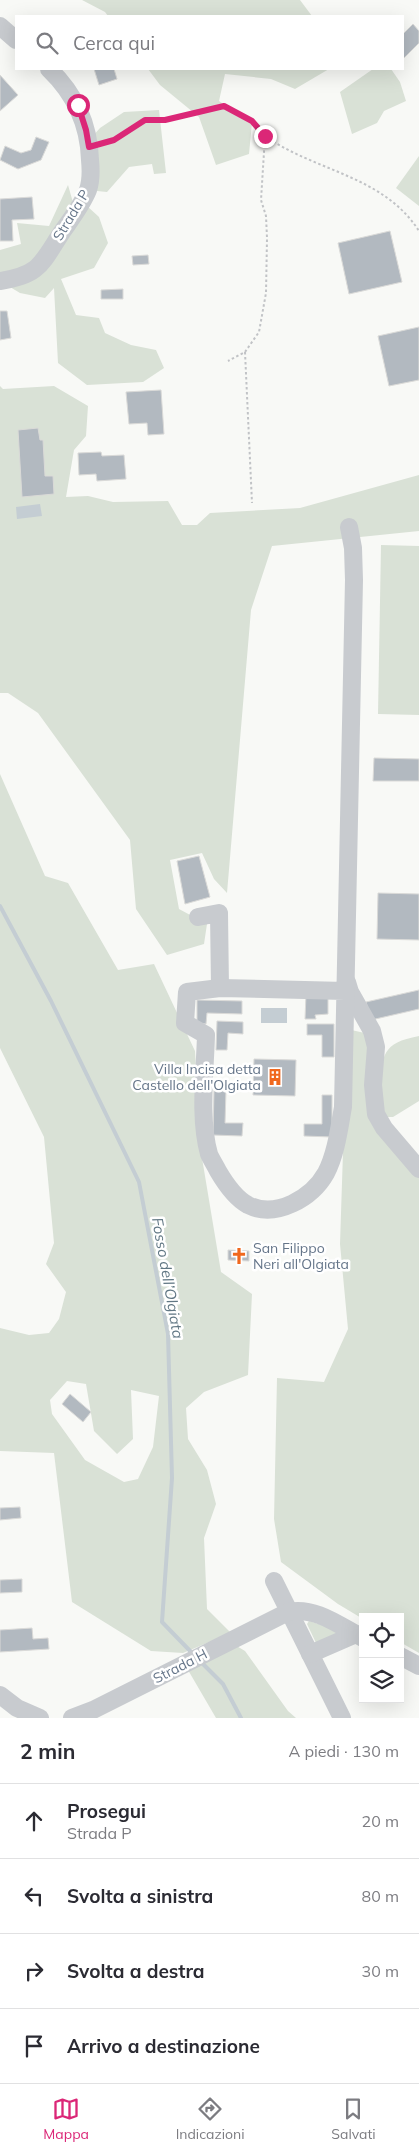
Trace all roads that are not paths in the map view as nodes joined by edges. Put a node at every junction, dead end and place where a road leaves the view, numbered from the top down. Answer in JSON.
{"nodes":[{"id":1,"x":0,"y":26,"type":"edge"},
{"id":2,"x":15,"y":39,"type":"edge"},
{"id":3,"x":50,"y":70,"type":"edge"},
{"id":4,"x":0,"y":281,"type":"edge"},
{"id":5,"x":349,"y":527,"type":"dead end"},
{"id":6,"x":198,"y":917,"type":"dead end"},
{"id":7,"x":346,"y":985,"type":"junction"},
{"id":8,"x":220,"y":988,"type":"junction"},
{"id":9,"x":419,"y":1169,"type":"edge"},
{"id":10,"x":274,"y":1581,"type":"dead end"},
{"id":11,"x":288,"y":1612,"type":"junction"},
{"id":12,"x":359,"y":1636,"type":"edge"},
{"id":13,"x":310,"y":1654,"type":"junction"},
{"id":14,"x":404,"y":1658,"type":"edge"},
{"id":15,"x":419,"y":1666,"type":"edge"},
{"id":16,"x":0,"y":1696,"type":"edge"},
{"id":17,"x":40,"y":1718,"type":"edge"},
{"id":18,"x":72,"y":1718,"type":"edge"},
{"id":19,"x":342,"y":1718,"type":"edge"}],
"edges":[{"from":1,"to":2,"type":"street"},
{"from":3,"to":4,"type":"street","name":"Strada P"},
{"from":5,"to":7,"type":"street"},
{"from":6,"to":8,"type":"street"},
{"from":7,"to":8,"type":"street"},
{"from":7,"to":8,"type":"street"},
{"from":7,"to":9,"type":"street"},
{"from":10,"to":11,"type":"street"},
{"from":11,"to":12,"type":"street","name":"Strada H"},
{"from":11,"to":13,"type":"street"},
{"from":11,"to":18,"type":"street","name":"Strada H"},
{"from":12,"to":13,"type":"street"},
{"from":13,"to":19,"type":"street"},
{"from":14,"to":15,"type":"street"},
{"from":16,"to":17,"type":"street"}]}
